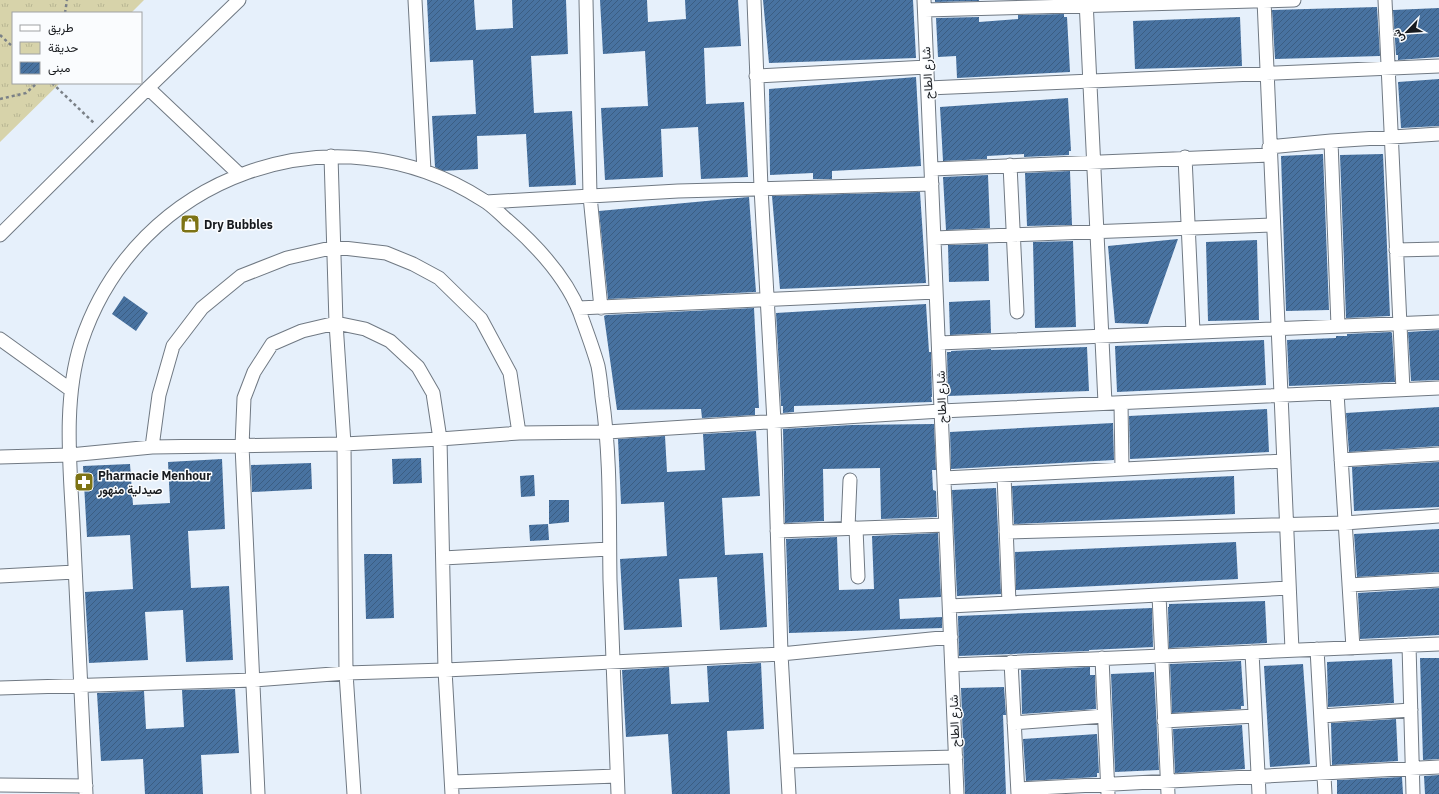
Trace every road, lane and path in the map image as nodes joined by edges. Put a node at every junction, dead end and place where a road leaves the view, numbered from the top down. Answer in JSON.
{"nodes":[{"id":1,"x":67,"y":0,"type":"edge"},
{"id":2,"x":239,"y":0,"type":"edge"},
{"id":3,"x":415,"y":0,"type":"edge"},
{"id":4,"x":586,"y":0,"type":"edge"},
{"id":5,"x":754,"y":0,"type":"edge"},
{"id":6,"x":1264,"y":0,"type":"edge"},
{"id":7,"x":1294,"y":0,"type":"edge"},
{"id":8,"x":1385,"y":0,"type":"edge"},
{"id":9,"x":1177,"y":2,"type":"edge"},
{"id":10,"x":1086,"y":3,"type":"edge"},
{"id":11,"x":1006,"y":4,"type":"edge"},
{"id":12,"x":924,"y":5,"type":"edge"},
{"id":13,"x":65,"y":12,"type":"edge"},
{"id":14,"x":0,"y":35,"type":"edge"},
{"id":15,"x":12,"y":46,"type":"edge"},
{"id":16,"x":1439,"y":66,"type":"edge"},
{"id":17,"x":927,"y":67,"type":"junction"},
{"id":18,"x":1388,"y":69,"type":"junction"},
{"id":19,"x":1267,"y":74,"type":"junction"},
{"id":20,"x":756,"y":76,"type":"junction"},
{"id":21,"x":1090,"y":81,"type":"junction"},
{"id":22,"x":36,"y":84,"type":"edge"},
{"id":23,"x":53,"y":84,"type":"edge"},
{"id":24,"x":148,"y":88,"type":"junction"},
{"id":25,"x":928,"y":88,"type":"junction"},
{"id":26,"x":0,"y":99,"type":"edge"},
{"id":27,"x":104,"y":132,"type":"junction"},
{"id":28,"x":1439,"y":134,"type":"edge"},
{"id":29,"x":1391,"y":136,"type":"junction"},
{"id":30,"x":1331,"y":141,"type":"junction"},
{"id":31,"x":1270,"y":151,"type":"junction"},
{"id":32,"x":331,"y":156,"type":"junction"},
{"id":33,"x":1185,"y":157,"type":"junction"},
{"id":34,"x":1093,"y":162,"type":"junction"},
{"id":35,"x":1010,"y":165,"type":"junction"},
{"id":36,"x":932,"y":169,"type":"junction"},
{"id":37,"x":424,"y":171,"type":"junction"},
{"id":38,"x":238,"y":174,"type":"junction"},
{"id":39,"x":932,"y":184,"type":"junction"},
{"id":40,"x":761,"y":188,"type":"junction"},
{"id":41,"x":590,"y":196,"type":"junction"},
{"id":42,"x":486,"y":202,"type":"junction"},
{"id":43,"x":1273,"y":225,"type":"junction"},
{"id":44,"x":1189,"y":228,"type":"junction"},
{"id":45,"x":1097,"y":232,"type":"junction"},
{"id":46,"x":0,"y":235,"type":"edge"},
{"id":47,"x":1013,"y":235,"type":"junction"},
{"id":48,"x":934,"y":238,"type":"junction"},
{"id":49,"x":335,"y":247,"type":"junction"},
{"id":50,"x":1439,"y":249,"type":"edge"},
{"id":51,"x":1396,"y":250,"type":"junction"},
{"id":52,"x":936,"y":292,"type":"junction"},
{"id":53,"x":767,"y":300,"type":"junction"},
{"id":54,"x":578,"y":308,"type":"junction"},
{"id":55,"x":601,"y":308,"type":"junction"},
{"id":56,"x":1017,"y":312,"type":"dead end"},
{"id":57,"x":1439,"y":322,"type":"edge"},
{"id":58,"x":336,"y":323,"type":"junction"},
{"id":59,"x":1400,"y":324,"type":"junction"},
{"id":60,"x":1338,"y":326,"type":"junction"},
{"id":61,"x":1278,"y":329,"type":"junction"},
{"id":62,"x":1193,"y":332,"type":"junction"},
{"id":63,"x":1102,"y":336,"type":"junction"},
{"id":64,"x":0,"y":339,"type":"edge"},
{"id":65,"x":939,"y":343,"type":"junction"},
{"id":66,"x":1439,"y":388,"type":"edge"},
{"id":67,"x":71,"y":390,"type":"junction"},
{"id":68,"x":1403,"y":390,"type":"junction"},
{"id":69,"x":1337,"y":393,"type":"junction"},
{"id":70,"x":1282,"y":395,"type":"junction"},
{"id":71,"x":1105,"y":403,"type":"junction"},
{"id":72,"x":1121,"y":403,"type":"junction"},
{"id":73,"x":941,"y":411,"type":"junction"},
{"id":74,"x":774,"y":422,"type":"junction"},
{"id":75,"x":607,"y":432,"type":"junction"},
{"id":76,"x":519,"y":433,"type":"junction"},
{"id":77,"x":440,"y":439,"type":"junction"},
{"id":78,"x":344,"y":444,"type":"junction"},
{"id":79,"x":242,"y":446,"type":"junction"},
{"id":80,"x":152,"y":447,"type":"junction"},
{"id":81,"x":1439,"y":454,"type":"edge"},
{"id":82,"x":70,"y":455,"type":"junction"},
{"id":83,"x":0,"y":457,"type":"edge"},
{"id":84,"x":1341,"y":460,"type":"junction"},
{"id":85,"x":1284,"y":461,"type":"junction"},
{"id":86,"x":1122,"y":469,"type":"junction"},
{"id":87,"x":1004,"y":475,"type":"junction"},
{"id":88,"x":944,"y":478,"type":"junction"},
{"id":89,"x":850,"y":480,"type":"dead end"},
{"id":90,"x":1439,"y":516,"type":"edge"},
{"id":91,"x":1345,"y":524,"type":"junction"},
{"id":92,"x":946,"y":525,"type":"junction"},
{"id":93,"x":1286,"y":525,"type":"junction"},
{"id":94,"x":852,"y":528,"type":"junction"},
{"id":95,"x":777,"y":531,"type":"junction"},
{"id":96,"x":1006,"y":532,"type":"junction"},
{"id":97,"x":609,"y":549,"type":"junction"},
{"id":98,"x":443,"y":558,"type":"junction"},
{"id":99,"x":75,"y":572,"type":"junction"},
{"id":100,"x":0,"y":576,"type":"edge"},
{"id":101,"x":858,"y":577,"type":"dead end"},
{"id":102,"x":1439,"y":580,"type":"edge"},
{"id":103,"x":1349,"y":585,"type":"junction"},
{"id":104,"x":1289,"y":588,"type":"junction"},
{"id":105,"x":1158,"y":595,"type":"junction"},
{"id":106,"x":1009,"y":603,"type":"junction"},
{"id":107,"x":950,"y":606,"type":"junction"},
{"id":108,"x":951,"y":637,"type":"junction"},
{"id":109,"x":1439,"y":644,"type":"edge"},
{"id":110,"x":1409,"y":645,"type":"junction"},
{"id":111,"x":1353,"y":648,"type":"junction"},
{"id":112,"x":1317,"y":649,"type":"junction"},
{"id":113,"x":1292,"y":650,"type":"junction"},
{"id":114,"x":1252,"y":652,"type":"junction"},
{"id":115,"x":781,"y":654,"type":"junction"},
{"id":116,"x":1161,"y":656,"type":"junction"},
{"id":117,"x":1102,"y":658,"type":"junction"},
{"id":118,"x":612,"y":662,"type":"junction"},
{"id":119,"x":1011,"y":662,"type":"junction"},
{"id":120,"x":952,"y":664,"type":"junction"},
{"id":121,"x":445,"y":670,"type":"junction"},
{"id":122,"x":346,"y":673,"type":"junction"},
{"id":123,"x":254,"y":680,"type":"junction"},
{"id":124,"x":81,"y":686,"type":"junction"},
{"id":125,"x":0,"y":688,"type":"edge"},
{"id":126,"x":1411,"y":710,"type":"junction"},
{"id":127,"x":1104,"y":716,"type":"junction"},
{"id":128,"x":1255,"y":716,"type":"junction"},
{"id":129,"x":1321,"y":716,"type":"junction"},
{"id":130,"x":1164,"y":720,"type":"junction"},
{"id":131,"x":1014,"y":723,"type":"junction"},
{"id":132,"x":956,"y":757,"type":"junction"},
{"id":133,"x":788,"y":761,"type":"junction"},
{"id":134,"x":1439,"y":767,"type":"edge"},
{"id":135,"x":1412,"y":768,"type":"junction"},
{"id":136,"x":1324,"y":772,"type":"junction"},
{"id":137,"x":617,"y":776,"type":"junction"},
{"id":138,"x":1258,"y":776,"type":"junction"},
{"id":139,"x":0,"y":785,"type":"edge"},
{"id":140,"x":452,"y":788,"type":"edge"},
{"id":141,"x":1167,"y":788,"type":"edge"},
{"id":142,"x":1108,"y":789,"type":"edge"},
{"id":143,"x":86,"y":790,"type":"edge"},
{"id":144,"x":1018,"y":792,"type":"edge"},
{"id":145,"x":258,"y":794,"type":"edge"},
{"id":146,"x":354,"y":794,"type":"edge"},
{"id":147,"x":618,"y":794,"type":"edge"},
{"id":148,"x":789,"y":794,"type":"edge"},
{"id":149,"x":958,"y":794,"type":"edge"},
{"id":150,"x":1259,"y":794,"type":"edge"},
{"id":151,"x":1325,"y":794,"type":"edge"},
{"id":152,"x":1413,"y":794,"type":"edge"}],
"edges":[{"from":1,"to":13,"type":"path"},
{"from":2,"to":24,"type":"street"},
{"from":3,"to":37,"type":"street"},
{"from":4,"to":41,"type":"street"},
{"from":5,"to":20,"type":"street"},
{"from":6,"to":7,"type":"street"},
{"from":6,"to":9,"type":"street"},
{"from":6,"to":19,"type":"street"},
{"from":8,"to":18,"type":"street"},
{"from":9,"to":10,"type":"street"},
{"from":10,"to":11,"type":"street"},
{"from":10,"to":21,"type":"street"},
{"from":11,"to":12,"type":"street"},
{"from":12,"to":17,"type":"street","name":"شارع الطاح"},
{"from":14,"to":15,"type":"path"},
{"from":16,"to":18,"type":"street"},
{"from":17,"to":20,"type":"street"},
{"from":17,"to":25,"type":"street","name":"شارع الطاح"},
{"from":18,"to":19,"type":"street"},
{"from":18,"to":29,"type":"street"},
{"from":19,"to":21,"type":"street"},
{"from":19,"to":31,"type":"street"},
{"from":20,"to":40,"type":"street"},
{"from":21,"to":25,"type":"street"},
{"from":21,"to":34,"type":"street"},
{"from":22,"to":26,"type":"path"},
{"from":23,"to":27,"type":"path"},
{"from":24,"to":27,"type":"street"},
{"from":24,"to":38,"type":"street"},
{"from":25,"to":36,"type":"street","name":"شارع الطاح"},
{"from":27,"to":46,"type":"street"},
{"from":28,"to":29,"type":"street"},
{"from":29,"to":30,"type":"street"},
{"from":29,"to":51,"type":"street"},
{"from":30,"to":31,"type":"street"},
{"from":30,"to":60,"type":"street"},
{"from":31,"to":33,"type":"street"},
{"from":31,"to":43,"type":"street"},
{"from":32,"to":37,"type":"street"},
{"from":32,"to":38,"type":"street"},
{"from":32,"to":49,"type":"street"},
{"from":33,"to":34,"type":"street"},
{"from":33,"to":44,"type":"street"},
{"from":34,"to":35,"type":"street"},
{"from":34,"to":45,"type":"street"},
{"from":35,"to":36,"type":"street"},
{"from":35,"to":47,"type":"street"},
{"from":36,"to":39,"type":"street","name":"شارع الطاح"},
{"from":37,"to":42,"type":"street"},
{"from":38,"to":67,"type":"street"},
{"from":39,"to":40,"type":"street"},
{"from":39,"to":48,"type":"street","name":"شارع الطاح"},
{"from":40,"to":41,"type":"street"},
{"from":40,"to":53,"type":"street"},
{"from":41,"to":42,"type":"street"},
{"from":41,"to":55,"type":"street"},
{"from":42,"to":54,"type":"street"},
{"from":43,"to":44,"type":"street"},
{"from":43,"to":61,"type":"street"},
{"from":44,"to":45,"type":"street"},
{"from":44,"to":62,"type":"street"},
{"from":45,"to":47,"type":"street"},
{"from":45,"to":63,"type":"street"},
{"from":47,"to":48,"type":"street"},
{"from":47,"to":56,"type":"street"},
{"from":48,"to":52,"type":"street","name":"شارع الطاح"},
{"from":49,"to":58,"type":"street"},
{"from":49,"to":76,"type":"street"},
{"from":49,"to":80,"type":"street"},
{"from":50,"to":51,"type":"street"},
{"from":51,"to":59,"type":"street"},
{"from":52,"to":53,"type":"street"},
{"from":52,"to":65,"type":"street","name":"شارع الطاح"},
{"from":53,"to":55,"type":"street"},
{"from":53,"to":74,"type":"street"},
{"from":54,"to":55,"type":"street"},
{"from":54,"to":75,"type":"street"},
{"from":57,"to":59,"type":"street"},
{"from":58,"to":77,"type":"street"},
{"from":58,"to":78,"type":"street"},
{"from":58,"to":79,"type":"street"},
{"from":59,"to":60,"type":"street"},
{"from":59,"to":68,"type":"street"},
{"from":60,"to":61,"type":"street"},
{"from":61,"to":62,"type":"street"},
{"from":61,"to":70,"type":"street"},
{"from":62,"to":63,"type":"street"},
{"from":63,"to":65,"type":"street"},
{"from":63,"to":71,"type":"street"},
{"from":64,"to":67,"type":"street"},
{"from":65,"to":73,"type":"street","name":"شارع الطاح"},
{"from":66,"to":68,"type":"street"},
{"from":67,"to":82,"type":"street"},
{"from":68,"to":69,"type":"street"},
{"from":69,"to":70,"type":"street"},
{"from":69,"to":84,"type":"street"},
{"from":70,"to":72,"type":"street"},
{"from":70,"to":85,"type":"street"},
{"from":71,"to":72,"type":"street"},
{"from":71,"to":73,"type":"street"},
{"from":72,"to":86,"type":"street"},
{"from":73,"to":74,"type":"street"},
{"from":73,"to":88,"type":"street","name":"شارع الطاح"},
{"from":74,"to":75,"type":"street"},
{"from":74,"to":95,"type":"street"},
{"from":75,"to":76,"type":"street"},
{"from":75,"to":97,"type":"street"},
{"from":76,"to":77,"type":"street"},
{"from":77,"to":78,"type":"street"},
{"from":77,"to":98,"type":"street"},
{"from":78,"to":79,"type":"street"},
{"from":78,"to":122,"type":"street"},
{"from":79,"to":80,"type":"street"},
{"from":79,"to":123,"type":"street"},
{"from":80,"to":82,"type":"street"},
{"from":81,"to":84,"type":"street"},
{"from":82,"to":83,"type":"street"},
{"from":82,"to":99,"type":"street"},
{"from":84,"to":91,"type":"street"},
{"from":85,"to":86,"type":"street"},
{"from":85,"to":93,"type":"street"},
{"from":86,"to":87,"type":"street"},
{"from":87,"to":88,"type":"street"},
{"from":87,"to":96,"type":"street"},
{"from":88,"to":92,"type":"street","name":"شارع الطاح"},
{"from":89,"to":94,"type":"street"},
{"from":90,"to":91,"type":"street"},
{"from":91,"to":93,"type":"street"},
{"from":91,"to":103,"type":"street"},
{"from":92,"to":94,"type":"street"},
{"from":92,"to":107,"type":"street","name":"شارع الطاح"},
{"from":93,"to":96,"type":"street"},
{"from":93,"to":104,"type":"street"},
{"from":94,"to":95,"type":"street"},
{"from":94,"to":101,"type":"street"},
{"from":95,"to":115,"type":"street"},
{"from":96,"to":106,"type":"street"},
{"from":97,"to":98,"type":"street"},
{"from":97,"to":118,"type":"street"},
{"from":98,"to":121,"type":"street"},
{"from":99,"to":100,"type":"street"},
{"from":99,"to":124,"type":"street"},
{"from":102,"to":103,"type":"street"},
{"from":103,"to":111,"type":"street"},
{"from":104,"to":105,"type":"street"},
{"from":104,"to":113,"type":"street"},
{"from":105,"to":106,"type":"street"},
{"from":105,"to":116,"type":"street"},
{"from":106,"to":107,"type":"street"},
{"from":107,"to":108,"type":"street","name":"شارع الطاح"},
{"from":108,"to":115,"type":"street"},
{"from":108,"to":120,"type":"street","name":"شارع الطاح"},
{"from":109,"to":110,"type":"street"},
{"from":110,"to":111,"type":"street"},
{"from":110,"to":126,"type":"street"},
{"from":111,"to":112,"type":"street"},
{"from":112,"to":113,"type":"street"},
{"from":112,"to":129,"type":"street"},
{"from":113,"to":114,"type":"street"},
{"from":114,"to":116,"type":"street"},
{"from":114,"to":128,"type":"street"},
{"from":115,"to":118,"type":"street"},
{"from":115,"to":133,"type":"street"},
{"from":116,"to":117,"type":"street"},
{"from":116,"to":130,"type":"street"},
{"from":117,"to":119,"type":"street"},
{"from":117,"to":127,"type":"street"},
{"from":118,"to":121,"type":"street"},
{"from":118,"to":137,"type":"street"},
{"from":119,"to":120,"type":"street"},
{"from":119,"to":131,"type":"street"},
{"from":120,"to":132,"type":"street","name":"شارع الطاح"},
{"from":121,"to":122,"type":"street"},
{"from":121,"to":140,"type":"street"},
{"from":122,"to":123,"type":"street"},
{"from":122,"to":146,"type":"street"},
{"from":123,"to":124,"type":"street"},
{"from":123,"to":145,"type":"street"},
{"from":124,"to":125,"type":"street"},
{"from":124,"to":143,"type":"street"},
{"from":126,"to":129,"type":"street"},
{"from":126,"to":135,"type":"street"},
{"from":127,"to":131,"type":"street"},
{"from":127,"to":142,"type":"street"},
{"from":128,"to":130,"type":"street"},
{"from":128,"to":138,"type":"street"},
{"from":129,"to":136,"type":"street"},
{"from":130,"to":141,"type":"street"},
{"from":131,"to":144,"type":"street"},
{"from":132,"to":133,"type":"street"},
{"from":132,"to":149,"type":"street","name":"شارع الطاح"},
{"from":133,"to":148,"type":"street"},
{"from":134,"to":135,"type":"street"},
{"from":135,"to":136,"type":"street"},
{"from":135,"to":152,"type":"street"},
{"from":136,"to":138,"type":"street"},
{"from":136,"to":151,"type":"street"},
{"from":137,"to":140,"type":"street"},
{"from":137,"to":147,"type":"street"},
{"from":138,"to":141,"type":"street"},
{"from":138,"to":150,"type":"street"},
{"from":139,"to":143,"type":"street"},
{"from":141,"to":142,"type":"street"},
{"from":142,"to":144,"type":"street"}]}
